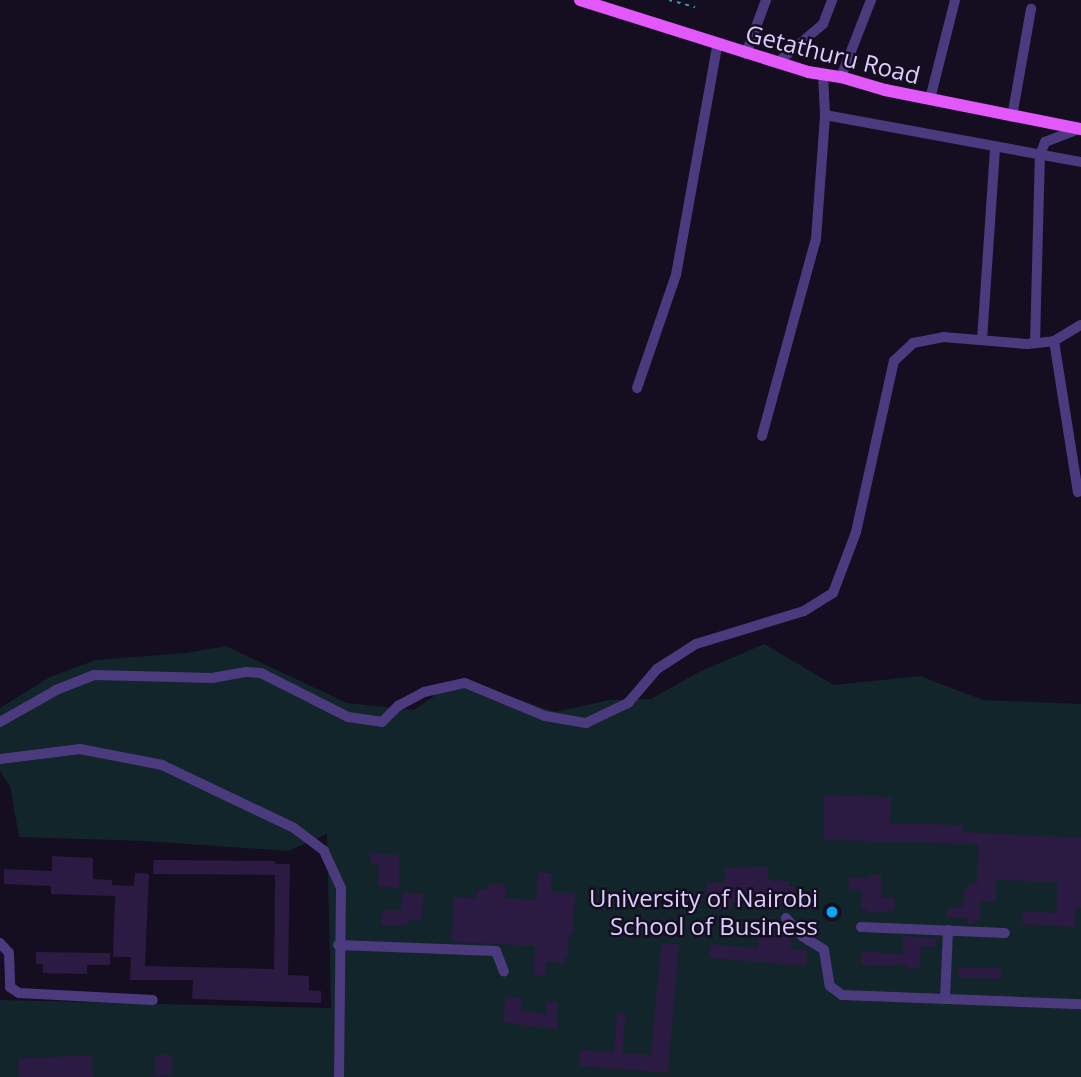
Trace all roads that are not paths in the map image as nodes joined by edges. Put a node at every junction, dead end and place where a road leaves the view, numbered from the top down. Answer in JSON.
{"nodes":[{"id":1,"x":580,"y":0,"type":"edge"},
{"id":2,"x":766,"y":0,"type":"edge"},
{"id":3,"x":832,"y":0,"type":"edge"},
{"id":4,"x":871,"y":0,"type":"edge"},
{"id":5,"x":955,"y":0,"type":"edge"},
{"id":6,"x":1031,"y":9,"type":"dead end"},
{"id":7,"x":717,"y":46,"type":"junction"},
{"id":8,"x":746,"y":54,"type":"junction"},
{"id":9,"x":777,"y":63,"type":"junction"},
{"id":10,"x":823,"y":74,"type":"junction"},
{"id":11,"x":841,"y":76,"type":"junction"},
{"id":12,"x":930,"y":99,"type":"junction"},
{"id":13,"x":825,"y":115,"type":"junction"},
{"id":14,"x":1012,"y":117,"type":"junction"},
{"id":15,"x":1080,"y":129,"type":"edge"},
{"id":16,"x":995,"y":148,"type":"junction"},
{"id":17,"x":1040,"y":155,"type":"junction"},
{"id":18,"x":1081,"y":162,"type":"edge"},
{"id":19,"x":1081,"y":325,"type":"edge"},
{"id":20,"x":982,"y":340,"type":"junction"},
{"id":21,"x":1054,"y":341,"type":"junction"},
{"id":22,"x":1035,"y":343,"type":"junction"},
{"id":23,"x":637,"y":388,"type":"dead end"},
{"id":24,"x":762,"y":436,"type":"dead end"},
{"id":25,"x":1078,"y":492,"type":"dead end"},
{"id":26,"x":0,"y":722,"type":"edge"},
{"id":27,"x":0,"y":759,"type":"edge"},
{"id":28,"x":786,"y":918,"type":"dead end"},
{"id":29,"x":861,"y":927,"type":"dead end"},
{"id":30,"x":948,"y":930,"type":"junction"},
{"id":31,"x":1005,"y":933,"type":"dead end"},
{"id":32,"x":0,"y":943,"type":"edge"},
{"id":33,"x":338,"y":945,"type":"junction"},
{"id":34,"x":504,"y":972,"type":"dead end"},
{"id":35,"x":945,"y":999,"type":"junction"},
{"id":36,"x":153,"y":1000,"type":"dead end"},
{"id":37,"x":1081,"y":1004,"type":"edge"},
{"id":38,"x":339,"y":1077,"type":"edge"}],
"edges":[{"from":1,"to":7,"type":"main road","name":"Getathuru Road"},
{"from":2,"to":8,"type":"street"},
{"from":3,"to":9,"type":"street"},
{"from":4,"to":11,"type":"street"},
{"from":5,"to":12,"type":"street"},
{"from":6,"to":14,"type":"street"},
{"from":7,"to":8,"type":"main road","name":"Getathuru Road"},
{"from":7,"to":23,"type":"street"},
{"from":8,"to":9,"type":"main road","name":"Getathuru Road"},
{"from":9,"to":10,"type":"main road","name":"Getathuru Road"},
{"from":10,"to":11,"type":"main road","name":"Getathuru Road"},
{"from":10,"to":13,"type":"street"},
{"from":11,"to":12,"type":"main road","name":"Getathuru Road"},
{"from":12,"to":14,"type":"main road","name":"Getathuru Road"},
{"from":13,"to":16,"type":"street"},
{"from":13,"to":24,"type":"street"},
{"from":14,"to":15,"type":"main road","name":"Getathuru Road"},
{"from":15,"to":17,"type":"street"},
{"from":16,"to":17,"type":"street"},
{"from":16,"to":20,"type":"street"},
{"from":17,"to":18,"type":"street"},
{"from":17,"to":22,"type":"street"},
{"from":19,"to":21,"type":"street"},
{"from":20,"to":22,"type":"street"},
{"from":20,"to":26,"type":"street"},
{"from":21,"to":22,"type":"street"},
{"from":21,"to":25,"type":"street"},
{"from":27,"to":33,"type":"street"},
{"from":28,"to":35,"type":"street"},
{"from":29,"to":30,"type":"street"},
{"from":30,"to":31,"type":"street"},
{"from":30,"to":35,"type":"street"},
{"from":32,"to":36,"type":"street"},
{"from":33,"to":34,"type":"street"},
{"from":33,"to":38,"type":"street"},
{"from":35,"to":37,"type":"street"}]}
